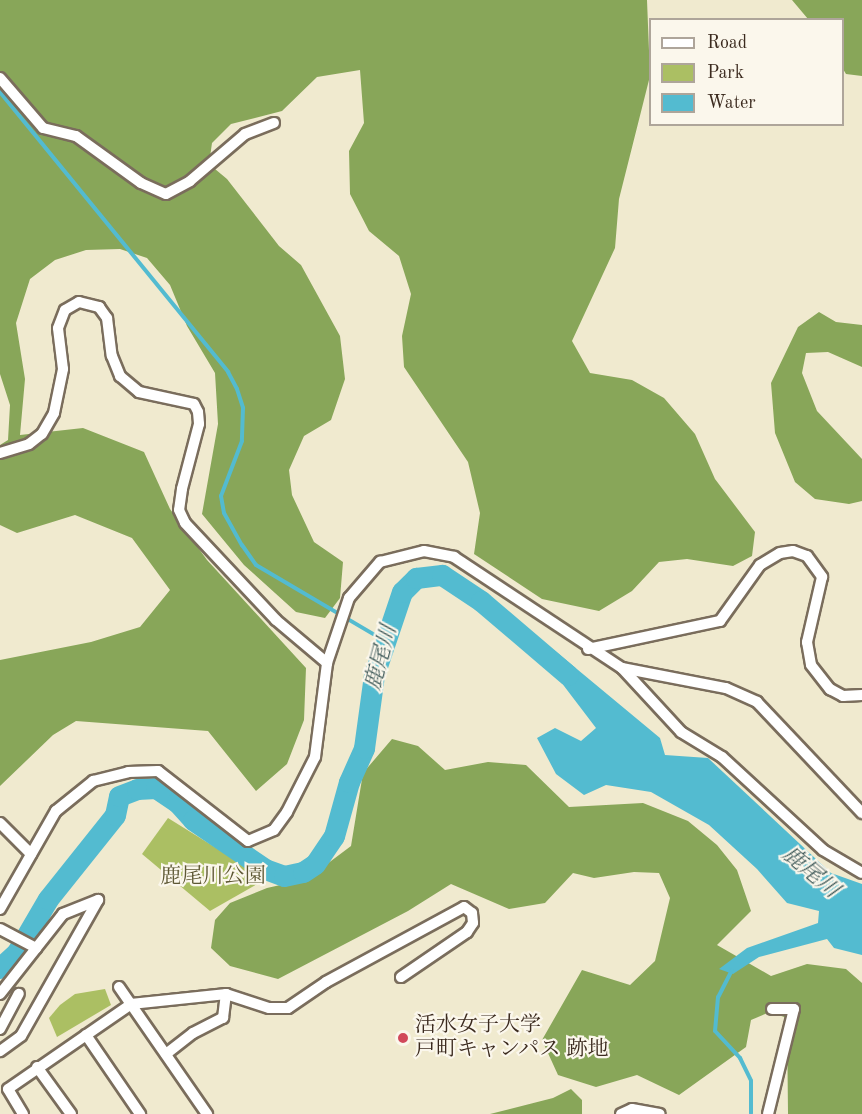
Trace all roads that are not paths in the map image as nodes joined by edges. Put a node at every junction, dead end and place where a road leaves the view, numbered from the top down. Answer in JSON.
{"nodes":[{"id":1,"x":0,"y":78,"type":"edge"},
{"id":2,"x":274,"y":123,"type":"dead end"},
{"id":3,"x":0,"y":453,"type":"edge"},
{"id":4,"x":588,"y":649,"type":"junction"},
{"id":5,"x":327,"y":663,"type":"junction"},
{"id":6,"x":622,"y":668,"type":"junction"},
{"id":7,"x":862,"y":695,"type":"edge"},
{"id":8,"x":862,"y":813,"type":"edge"},
{"id":9,"x":0,"y":823,"type":"edge"},
{"id":10,"x":31,"y":854,"type":"junction"},
{"id":11,"x":862,"y":873,"type":"edge"},
{"id":12,"x":0,"y":909,"type":"edge"},
{"id":13,"x":0,"y":929,"type":"edge"},
{"id":14,"x":36,"y":948,"type":"junction"},
{"id":15,"x":401,"y":977,"type":"dead end"},
{"id":16,"x":119,"y":987,"type":"dead end"},
{"id":17,"x":0,"y":994,"type":"edge"},
{"id":18,"x":19,"y":994,"type":"dead end"},
{"id":19,"x":226,"y":994,"type":"junction"},
{"id":20,"x":131,"y":1004,"type":"junction"},
{"id":21,"x":772,"y":1009,"type":"dead end"},
{"id":22,"x":0,"y":1029,"type":"edge"},
{"id":23,"x":86,"y":1035,"type":"junction"},
{"id":24,"x":0,"y":1051,"type":"edge"},
{"id":25,"x":166,"y":1054,"type":"junction"},
{"id":26,"x":37,"y":1066,"type":"junction"},
{"id":27,"x":23,"y":1114,"type":"edge"},
{"id":28,"x":71,"y":1114,"type":"edge"},
{"id":29,"x":140,"y":1114,"type":"edge"},
{"id":30,"x":207,"y":1114,"type":"edge"},
{"id":31,"x":621,"y":1114,"type":"edge"},
{"id":32,"x":660,"y":1114,"type":"edge"},
{"id":33,"x":768,"y":1114,"type":"edge"}],
"edges":[{"from":1,"to":2,"type":"street"},
{"from":3,"to":5,"type":"street"},
{"from":4,"to":5,"type":"street"},
{"from":4,"to":6,"type":"street"},
{"from":4,"to":7,"type":"street"},
{"from":5,"to":10,"type":"street"},
{"from":6,"to":8,"type":"street"},
{"from":6,"to":11,"type":"street"},
{"from":9,"to":10,"type":"street"},
{"from":10,"to":12,"type":"street"},
{"from":13,"to":14,"type":"street"},
{"from":14,"to":17,"type":"street"},
{"from":14,"to":24,"type":"street"},
{"from":15,"to":19,"type":"street"},
{"from":16,"to":20,"type":"street"},
{"from":18,"to":22,"type":"street"},
{"from":19,"to":20,"type":"street"},
{"from":19,"to":25,"type":"street"},
{"from":20,"to":23,"type":"street"},
{"from":20,"to":25,"type":"street"},
{"from":21,"to":33,"type":"street"},
{"from":23,"to":26,"type":"street"},
{"from":23,"to":29,"type":"street"},
{"from":25,"to":30,"type":"street"},
{"from":26,"to":27,"type":"street"},
{"from":26,"to":28,"type":"street"},
{"from":31,"to":32,"type":"street"}]}
